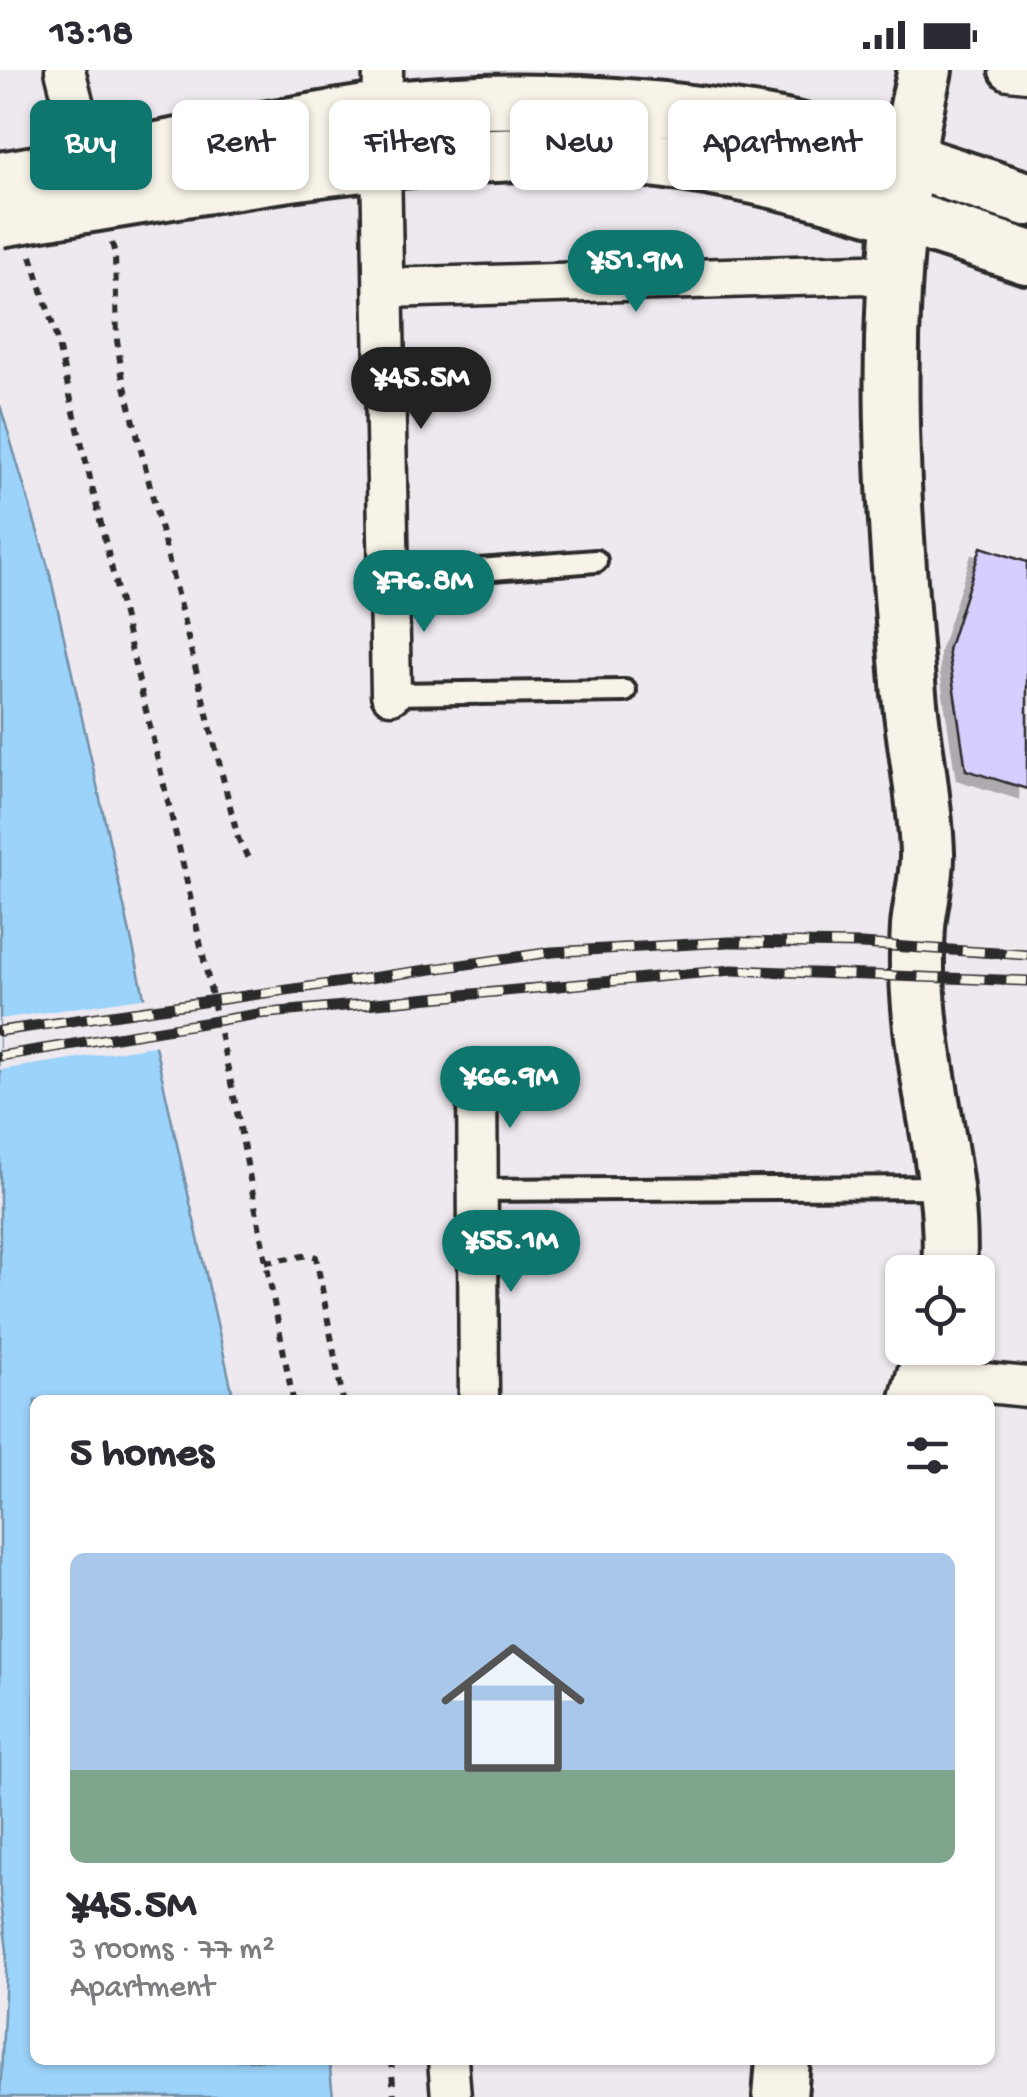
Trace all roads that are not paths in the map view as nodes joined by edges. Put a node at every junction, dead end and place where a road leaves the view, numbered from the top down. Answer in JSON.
{"nodes":[{"id":1,"x":925,"y":70,"type":"edge"},
{"id":2,"x":1009,"y":70,"type":"edge"},
{"id":3,"x":1027,"y":72,"type":"edge"},
{"id":4,"x":60,"y":75,"type":"edge"},
{"id":5,"x":383,"y":90,"type":"edge"},
{"id":6,"x":64,"y":100,"type":"edge"},
{"id":7,"x":490,"y":157,"type":"edge"},
{"id":8,"x":906,"y":159,"type":"junction"},
{"id":9,"x":152,"y":162,"type":"edge"},
{"id":10,"x":329,"y":165,"type":"edge"},
{"id":11,"x":0,"y":179,"type":"edge"},
{"id":12,"x":152,"y":180,"type":"edge"},
{"id":13,"x":30,"y":182,"type":"edge"},
{"id":14,"x":72,"y":190,"type":"edge"},
{"id":15,"x":382,"y":190,"type":"edge"},
{"id":16,"x":1027,"y":199,"type":"edge"},
{"id":17,"x":899,"y":214,"type":"junction"},
{"id":18,"x":15,"y":236,"type":"edge"},
{"id":19,"x":1027,"y":257,"type":"edge"},
{"id":20,"x":892,"y":280,"type":"junction"},
{"id":21,"x":385,"y":288,"type":"junction"},
{"id":22,"x":596,"y":561,"type":"dead end"},
{"id":23,"x":389,"y":577,"type":"junction"},
{"id":24,"x":625,"y":691,"type":"dead end"},
{"id":25,"x":391,"y":694,"type":"joint"},
{"id":26,"x":477,"y":1070,"type":"dead end"},
{"id":27,"x":944,"y":1187,"type":"junction"},
{"id":28,"x":476,"y":1190,"type":"junction"},
{"id":29,"x":950,"y":1255,"type":"edge"},
{"id":30,"x":925,"y":1375,"type":"edge"},
{"id":31,"x":1027,"y":1387,"type":"edge"},
{"id":32,"x":479,"y":1395,"type":"edge"},
{"id":33,"x":448,"y":2065,"type":"edge"},
{"id":34,"x":783,"y":2065,"type":"edge"},
{"id":35,"x":451,"y":2097,"type":"edge"},
{"id":36,"x":780,"y":2097,"type":"edge"}],
"edges":[{"from":1,"to":8,"type":"street"},
{"from":2,"to":3,"type":"street"},
{"from":4,"to":6,"type":"street"},
{"from":5,"to":8,"type":"street"},
{"from":5,"to":9,"type":"street"},
{"from":7,"to":17,"type":"street"},
{"from":8,"to":16,"type":"street"},
{"from":8,"to":17,"type":"street"},
{"from":10,"to":12,"type":"street"},
{"from":11,"to":13,"type":"street","bridge":true},
{"from":14,"to":18,"type":"street","bridge":true},
{"from":15,"to":21,"type":"street"},
{"from":17,"to":19,"type":"street"},
{"from":17,"to":20,"type":"street"},
{"from":20,"to":21,"type":"street"},
{"from":20,"to":27,"type":"street"},
{"from":21,"to":23,"type":"street"},
{"from":22,"to":23,"type":"lane"},
{"from":23,"to":25,"type":"street"},
{"from":24,"to":25,"type":"lane"},
{"from":26,"to":28,"type":"street"},
{"from":27,"to":28,"type":"lane"},
{"from":27,"to":29,"type":"street"},
{"from":28,"to":32,"type":"street"},
{"from":30,"to":31,"type":"street"},
{"from":33,"to":35,"type":"street"},
{"from":34,"to":36,"type":"street"}]}
